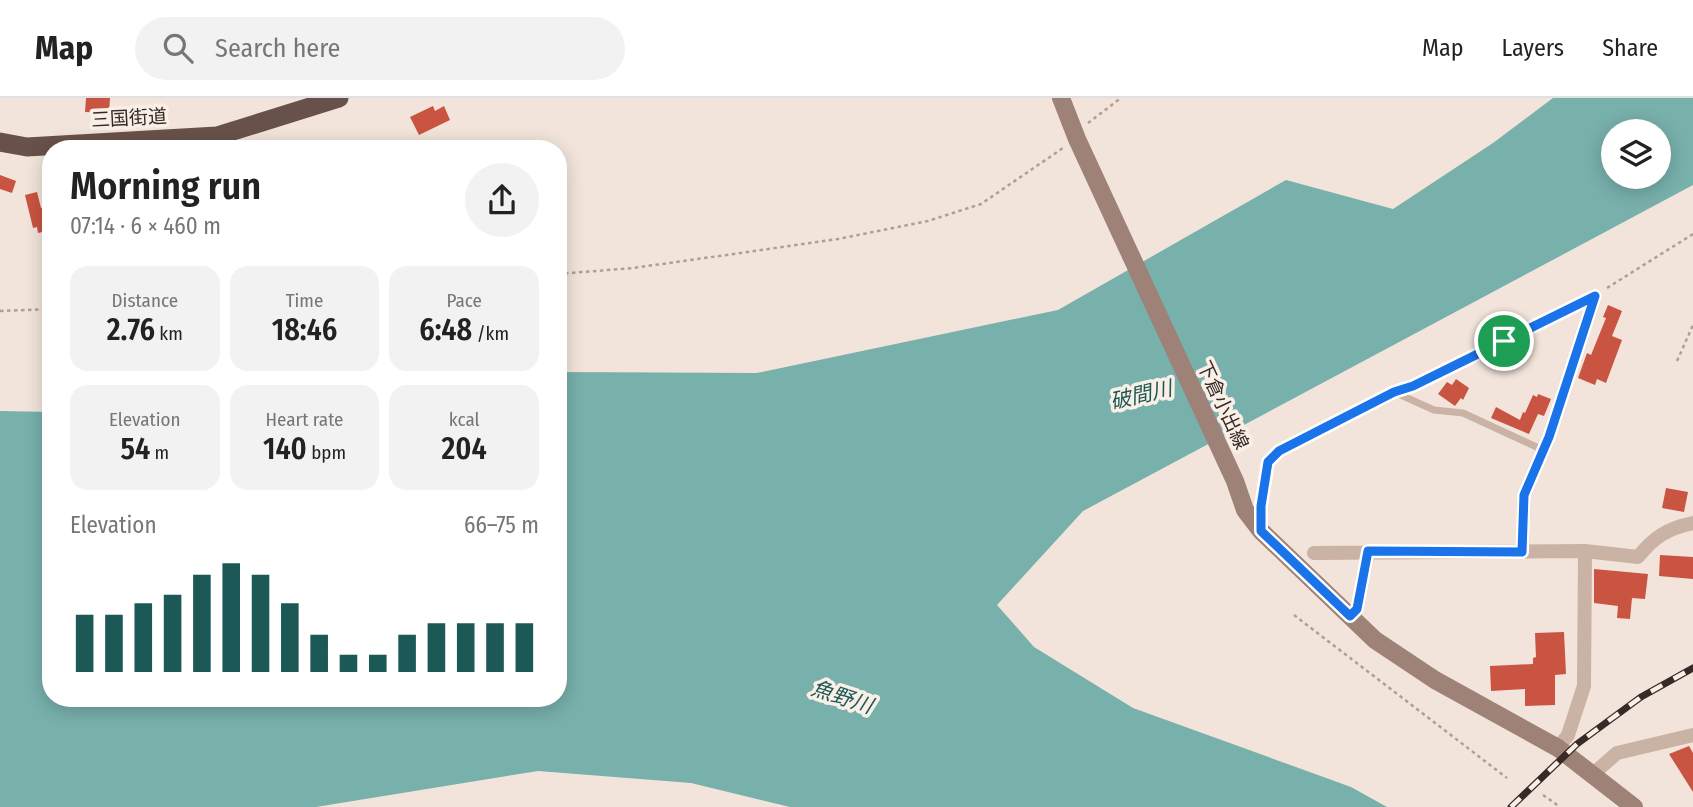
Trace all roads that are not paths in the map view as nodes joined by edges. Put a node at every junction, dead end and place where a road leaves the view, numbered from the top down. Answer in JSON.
{"nodes":[{"id":1,"x":339,"y":98,"type":"edge"},
{"id":2,"x":1061,"y":98,"type":"edge"},
{"id":3,"x":148,"y":140,"type":"edge"},
{"id":4,"x":0,"y":142,"type":"edge"},
{"id":5,"x":42,"y":146,"type":"edge"},
{"id":6,"x":1595,"y":296,"type":"road end"},
{"id":7,"x":1394,"y":392,"type":"road end"},
{"id":8,"x":1544,"y":450,"type":"junction"},
{"id":9,"x":1693,"y":523,"type":"edge"},
{"id":10,"x":1368,"y":551,"type":"junction"},
{"id":11,"x":1585,"y":551,"type":"junction"},
{"id":12,"x":1522,"y":552,"type":"junction"},
{"id":13,"x":1314,"y":553,"type":"dead end"},
{"id":14,"x":1350,"y":616,"type":"junction"},
{"id":15,"x":1693,"y":734,"type":"edge"},
{"id":16,"x":1558,"y":748,"type":"junction"},
{"id":17,"x":1593,"y":774,"type":"junction"},
{"id":18,"x":1634,"y":807,"type":"edge"}],
"edges":[{"from":1,"to":3,"type":"highway","name":"三国街道"},
{"from":2,"to":14,"type":"main road","name":"下倉小出線"},
{"from":4,"to":5,"type":"highway","name":"三国街道"},
{"from":6,"to":8,"type":"street"},
{"from":7,"to":8,"type":"lane"},
{"from":8,"to":12,"type":"street"},
{"from":9,"to":11,"type":"street"},
{"from":10,"to":12,"type":"street"},
{"from":10,"to":13,"type":"street"},
{"from":10,"to":14,"type":"street"},
{"from":11,"to":12,"type":"street"},
{"from":11,"to":16,"type":"street"},
{"from":14,"to":16,"type":"main road","name":"下倉小出線"},
{"from":15,"to":17,"type":"street"},
{"from":16,"to":17,"type":"main road","name":"下倉小出線"},
{"from":17,"to":18,"type":"main road","name":"下倉小出線"}]}
